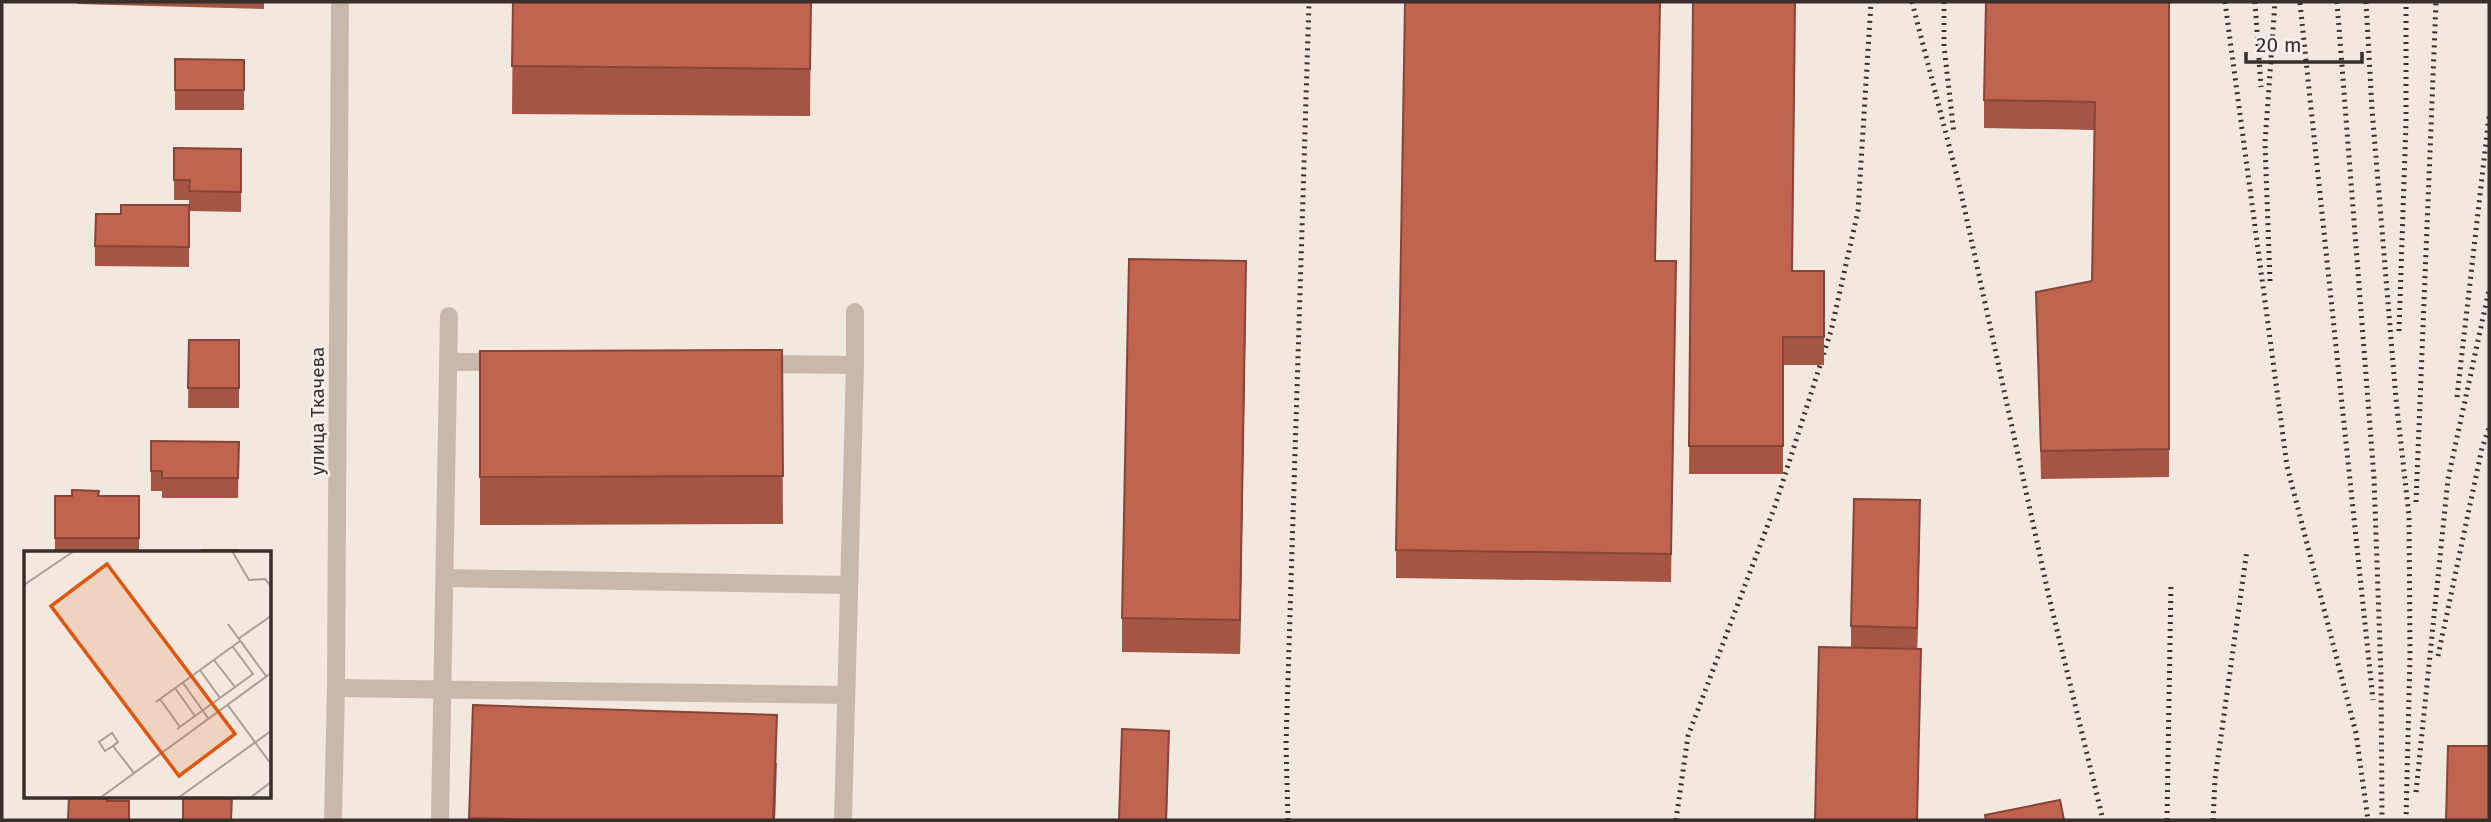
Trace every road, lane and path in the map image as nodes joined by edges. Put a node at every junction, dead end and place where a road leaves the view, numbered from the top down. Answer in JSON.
{"nodes":[{"id":1,"x":340,"y":2,"type":"edge"},
{"id":2,"x":855,"y":312,"type":"dead end"},
{"id":3,"x":449,"y":316,"type":"dead end"},
{"id":4,"x":448,"y":362,"type":"junction"},
{"id":5,"x":516,"y":362,"type":"edge"},
{"id":6,"x":747,"y":364,"type":"edge"},
{"id":7,"x":855,"y":365,"type":"junction"},
{"id":8,"x":444,"y":578,"type":"junction"},
{"id":9,"x":848,"y":586,"type":"junction"},
{"id":10,"x":337,"y":688,"type":"junction"},
{"id":11,"x":442,"y":691,"type":"junction"},
{"id":12,"x":846,"y":695,"type":"junction"},
{"id":13,"x":333,"y":820,"type":"edge"},
{"id":14,"x":439,"y":820,"type":"edge"},
{"id":15,"x":843,"y":820,"type":"edge"}],
"edges":[{"from":1,"to":10,"type":"street","name":"улица Ткачева"},
{"from":2,"to":7,"type":"street"},
{"from":3,"to":4,"type":"street"},
{"from":4,"to":5,"type":"street"},
{"from":4,"to":8,"type":"street"},
{"from":6,"to":7,"type":"street"},
{"from":7,"to":9,"type":"street"},
{"from":8,"to":9,"type":"street"},
{"from":8,"to":11,"type":"street"},
{"from":9,"to":12,"type":"street"},
{"from":10,"to":11,"type":"street"},
{"from":10,"to":13,"type":"street","name":"улица Ткачева"},
{"from":11,"to":12,"type":"street"},
{"from":11,"to":14,"type":"street"},
{"from":12,"to":15,"type":"street"}]}
